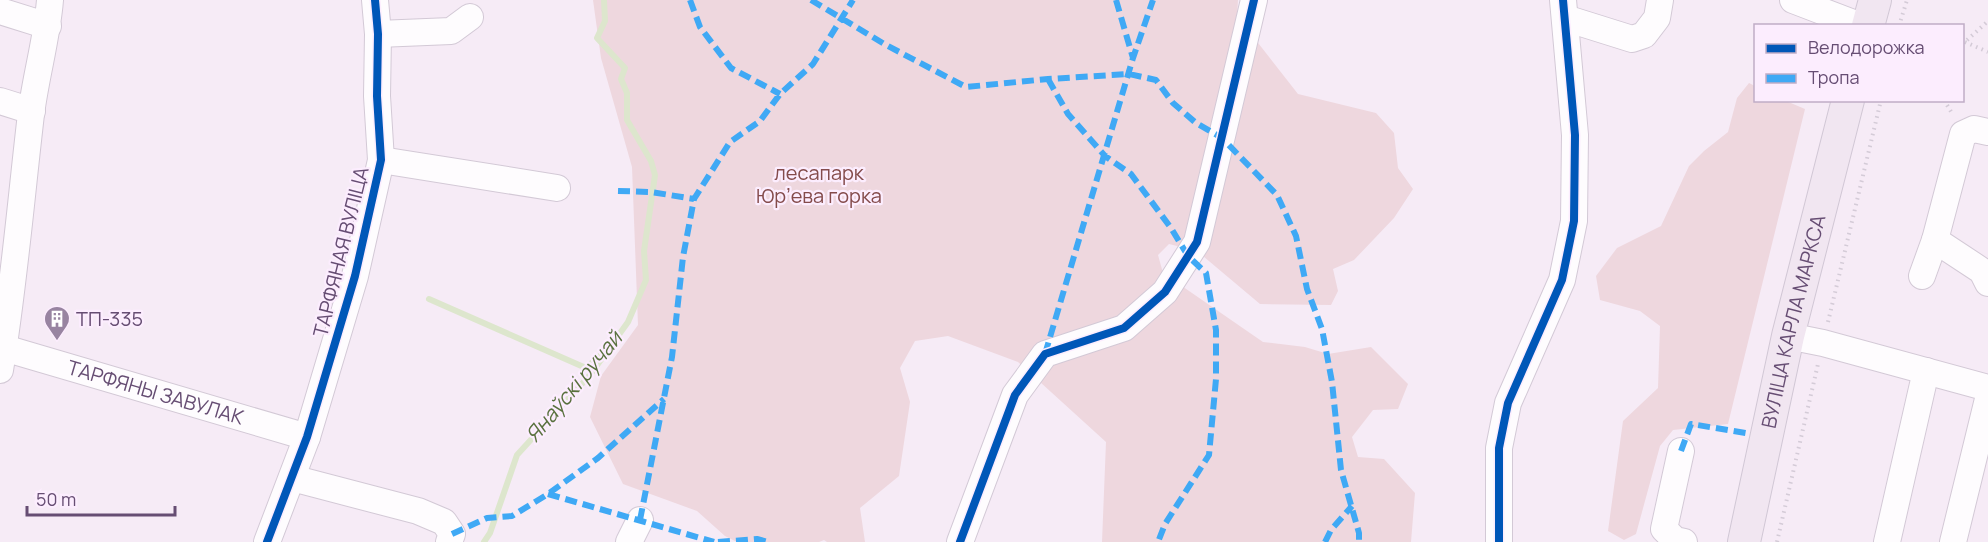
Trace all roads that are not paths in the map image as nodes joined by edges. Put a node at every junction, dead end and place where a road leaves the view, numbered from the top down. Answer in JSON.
{"nodes":[{"id":1,"x":50,"y":0,"type":"edge"},
{"id":2,"x":375,"y":0,"type":"edge"},
{"id":3,"x":1254,"y":0,"type":"edge"},
{"id":4,"x":1660,"y":0,"type":"edge"},
{"id":5,"x":1793,"y":0,"type":"edge"},
{"id":6,"x":1875,"y":0,"type":"edge"},
{"id":7,"x":1564,"y":9,"type":"edge"},
{"id":8,"x":0,"y":11,"type":"edge"},
{"id":9,"x":470,"y":17,"type":"dead end"},
{"id":10,"x":1856,"y":24,"type":"edge"},
{"id":11,"x":1869,"y":24,"type":"edge"},
{"id":12,"x":48,"y":26,"type":"junction"},
{"id":13,"x":378,"y":34,"type":"junction"},
{"id":14,"x":0,"y":101,"type":"edge"},
{"id":15,"x":1847,"y":102,"type":"edge"},
{"id":16,"x":32,"y":111,"type":"junction"},
{"id":17,"x":1988,"y":132,"type":"edge"},
{"id":18,"x":381,"y":160,"type":"junction"},
{"id":19,"x":557,"y":188,"type":"dead end"},
{"id":20,"x":1935,"y":240,"type":"junction"},
{"id":21,"x":1986,"y":268,"type":"edge"},
{"id":22,"x":1922,"y":276,"type":"dead end"},
{"id":23,"x":1788,"y":336,"type":"junction"},
{"id":24,"x":2,"y":347,"type":"edge"},
{"id":25,"x":1926,"y":371,"type":"junction"},
{"id":26,"x":1988,"y":388,"type":"edge"},
{"id":27,"x":1988,"y":399,"type":"edge"},
{"id":28,"x":307,"y":437,"type":"junction"},
{"id":29,"x":1681,"y":451,"type":"dead end"},
{"id":30,"x":291,"y":478,"type":"junction"},
{"id":31,"x":451,"y":538,"type":"edge"},
{"id":32,"x":267,"y":542,"type":"edge"},
{"id":33,"x":960,"y":542,"type":"edge"},
{"id":34,"x":1499,"y":542,"type":"edge"},
{"id":35,"x":1684,"y":542,"type":"edge"},
{"id":36,"x":1744,"y":542,"type":"edge"},
{"id":37,"x":1887,"y":542,"type":"edge"},
{"id":38,"x":1953,"y":542,"type":"edge"}],
"edges":[{"from":1,"to":12,"type":"street"},
{"from":2,"to":13,"type":"street","name":"ТАРФЯНАЯ ВУЛІЦА"},
{"from":3,"to":33,"type":"street"},
{"from":4,"to":7,"type":"street"},
{"from":5,"to":10,"type":"street"},
{"from":6,"to":11,"type":"main road"},
{"from":7,"to":34,"type":"street"},
{"from":8,"to":12,"type":"street"},
{"from":9,"to":13,"type":"street"},
{"from":12,"to":16,"type":"street"},
{"from":13,"to":18,"type":"street","name":"ТАРФЯНАЯ ВУЛІЦА"},
{"from":14,"to":16,"type":"street"},
{"from":15,"to":23,"type":"main road","name":"ВУЛІЦА КАРЛА МАРКСА"},
{"from":16,"to":24,"type":"street"},
{"from":17,"to":20,"type":"street"},
{"from":18,"to":19,"type":"street"},
{"from":18,"to":28,"type":"street","name":"ТАРФЯНАЯ ВУЛІЦА"},
{"from":20,"to":21,"type":"street"},
{"from":20,"to":22,"type":"street"},
{"from":23,"to":25,"type":"street"},
{"from":23,"to":36,"type":"main road","name":"ВУЛІЦА КАРЛА МАРКСА"},
{"from":24,"to":28,"type":"street","name":"ТАРФЯНЫ ЗАВУЛАК"},
{"from":25,"to":26,"type":"street"},
{"from":25,"to":37,"type":"street"},
{"from":27,"to":38,"type":"street"},
{"from":28,"to":30,"type":"street","name":"ТАРФЯНАЯ ВУЛІЦА"},
{"from":29,"to":35,"type":"street"},
{"from":30,"to":31,"type":"street"},
{"from":30,"to":32,"type":"street","name":"ТАРФЯНАЯ ВУЛІЦА"}]}
